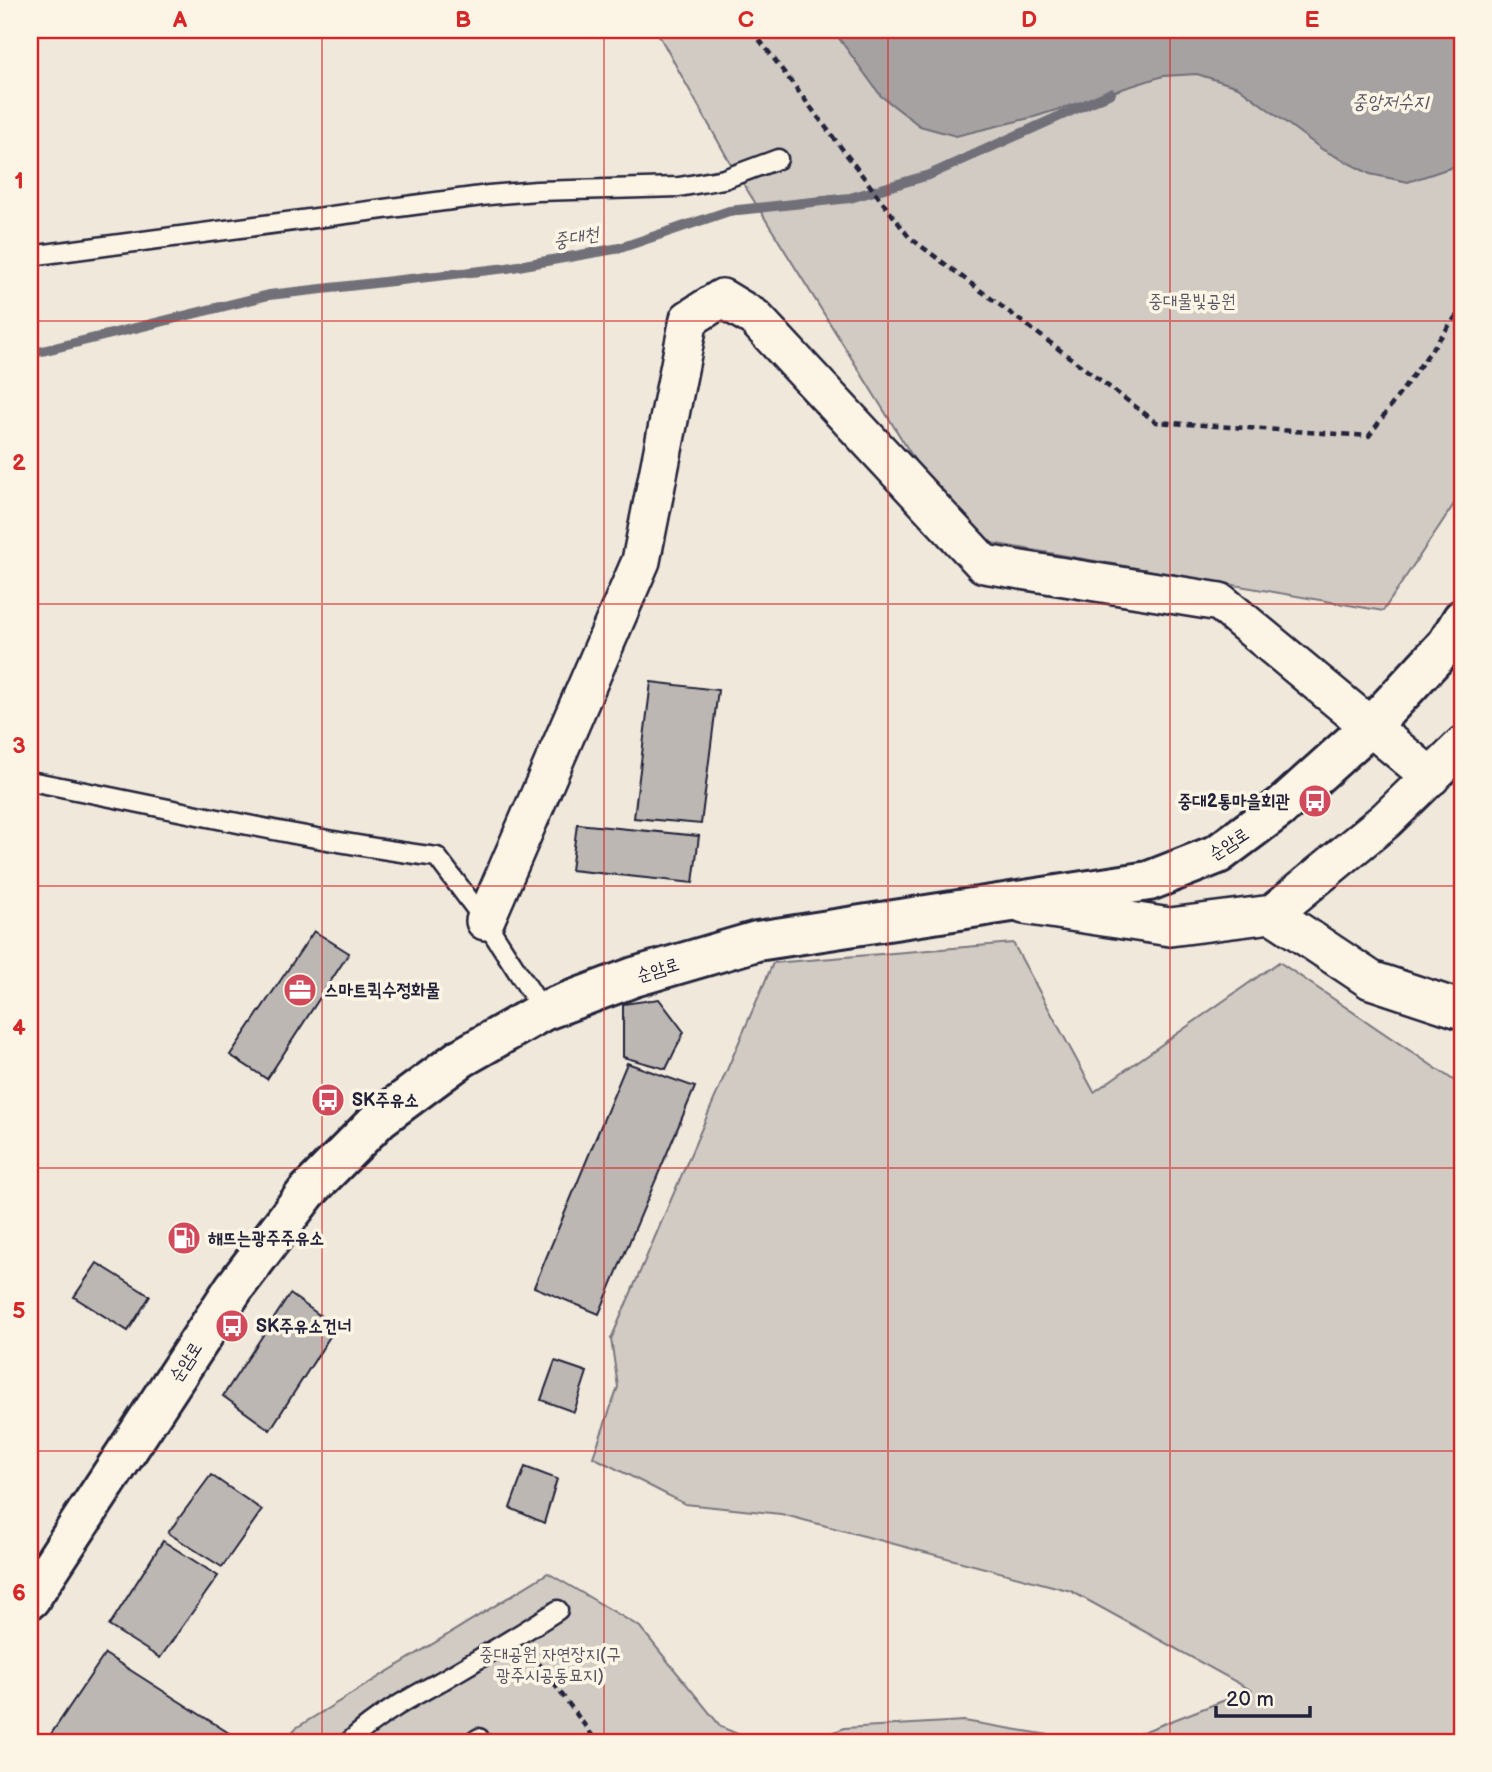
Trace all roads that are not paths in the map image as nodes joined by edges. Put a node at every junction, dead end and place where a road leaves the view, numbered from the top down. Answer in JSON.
{"nodes":[{"id":1,"x":778,"y":159,"type":"dead end"},
{"id":2,"x":30,"y":256,"type":"edge"},
{"id":3,"x":1462,"y":619,"type":"edge"},
{"id":4,"x":1371,"y":726,"type":"junction"},
{"id":5,"x":1462,"y":746,"type":"edge"},
{"id":6,"x":1430,"y":777,"type":"junction"},
{"id":7,"x":30,"y":781,"type":"edge"},
{"id":8,"x":1006,"y":902,"type":"junction"},
{"id":9,"x":1272,"y":914,"type":"junction"},
{"id":10,"x":485,"y":921,"type":"junction"},
{"id":11,"x":1462,"y":1010,"type":"edge"},
{"id":12,"x":543,"y":1012,"type":"junction"},
{"id":13,"x":30,"y":1599,"type":"edge"},
{"id":14,"x":558,"y":1611,"type":"dead end"},
{"id":15,"x":349,"y":1742,"type":"edge"}],
"edges":[{"from":1,"to":2,"type":"lane"},
{"from":3,"to":4,"type":"street","name":"순암로"},
{"from":4,"to":6,"type":"street"},
{"from":4,"to":8,"type":"street","name":"순암로"},
{"from":4,"to":10,"type":"street"},
{"from":5,"to":6,"type":"street"},
{"from":6,"to":9,"type":"street"},
{"from":7,"to":10,"type":"lane"},
{"from":8,"to":9,"type":"street"},
{"from":8,"to":12,"type":"street","name":"순암로"},
{"from":9,"to":11,"type":"street"},
{"from":10,"to":12,"type":"lane"},
{"from":12,"to":13,"type":"street","name":"순암로"},
{"from":14,"to":15,"type":"lane"}]}
